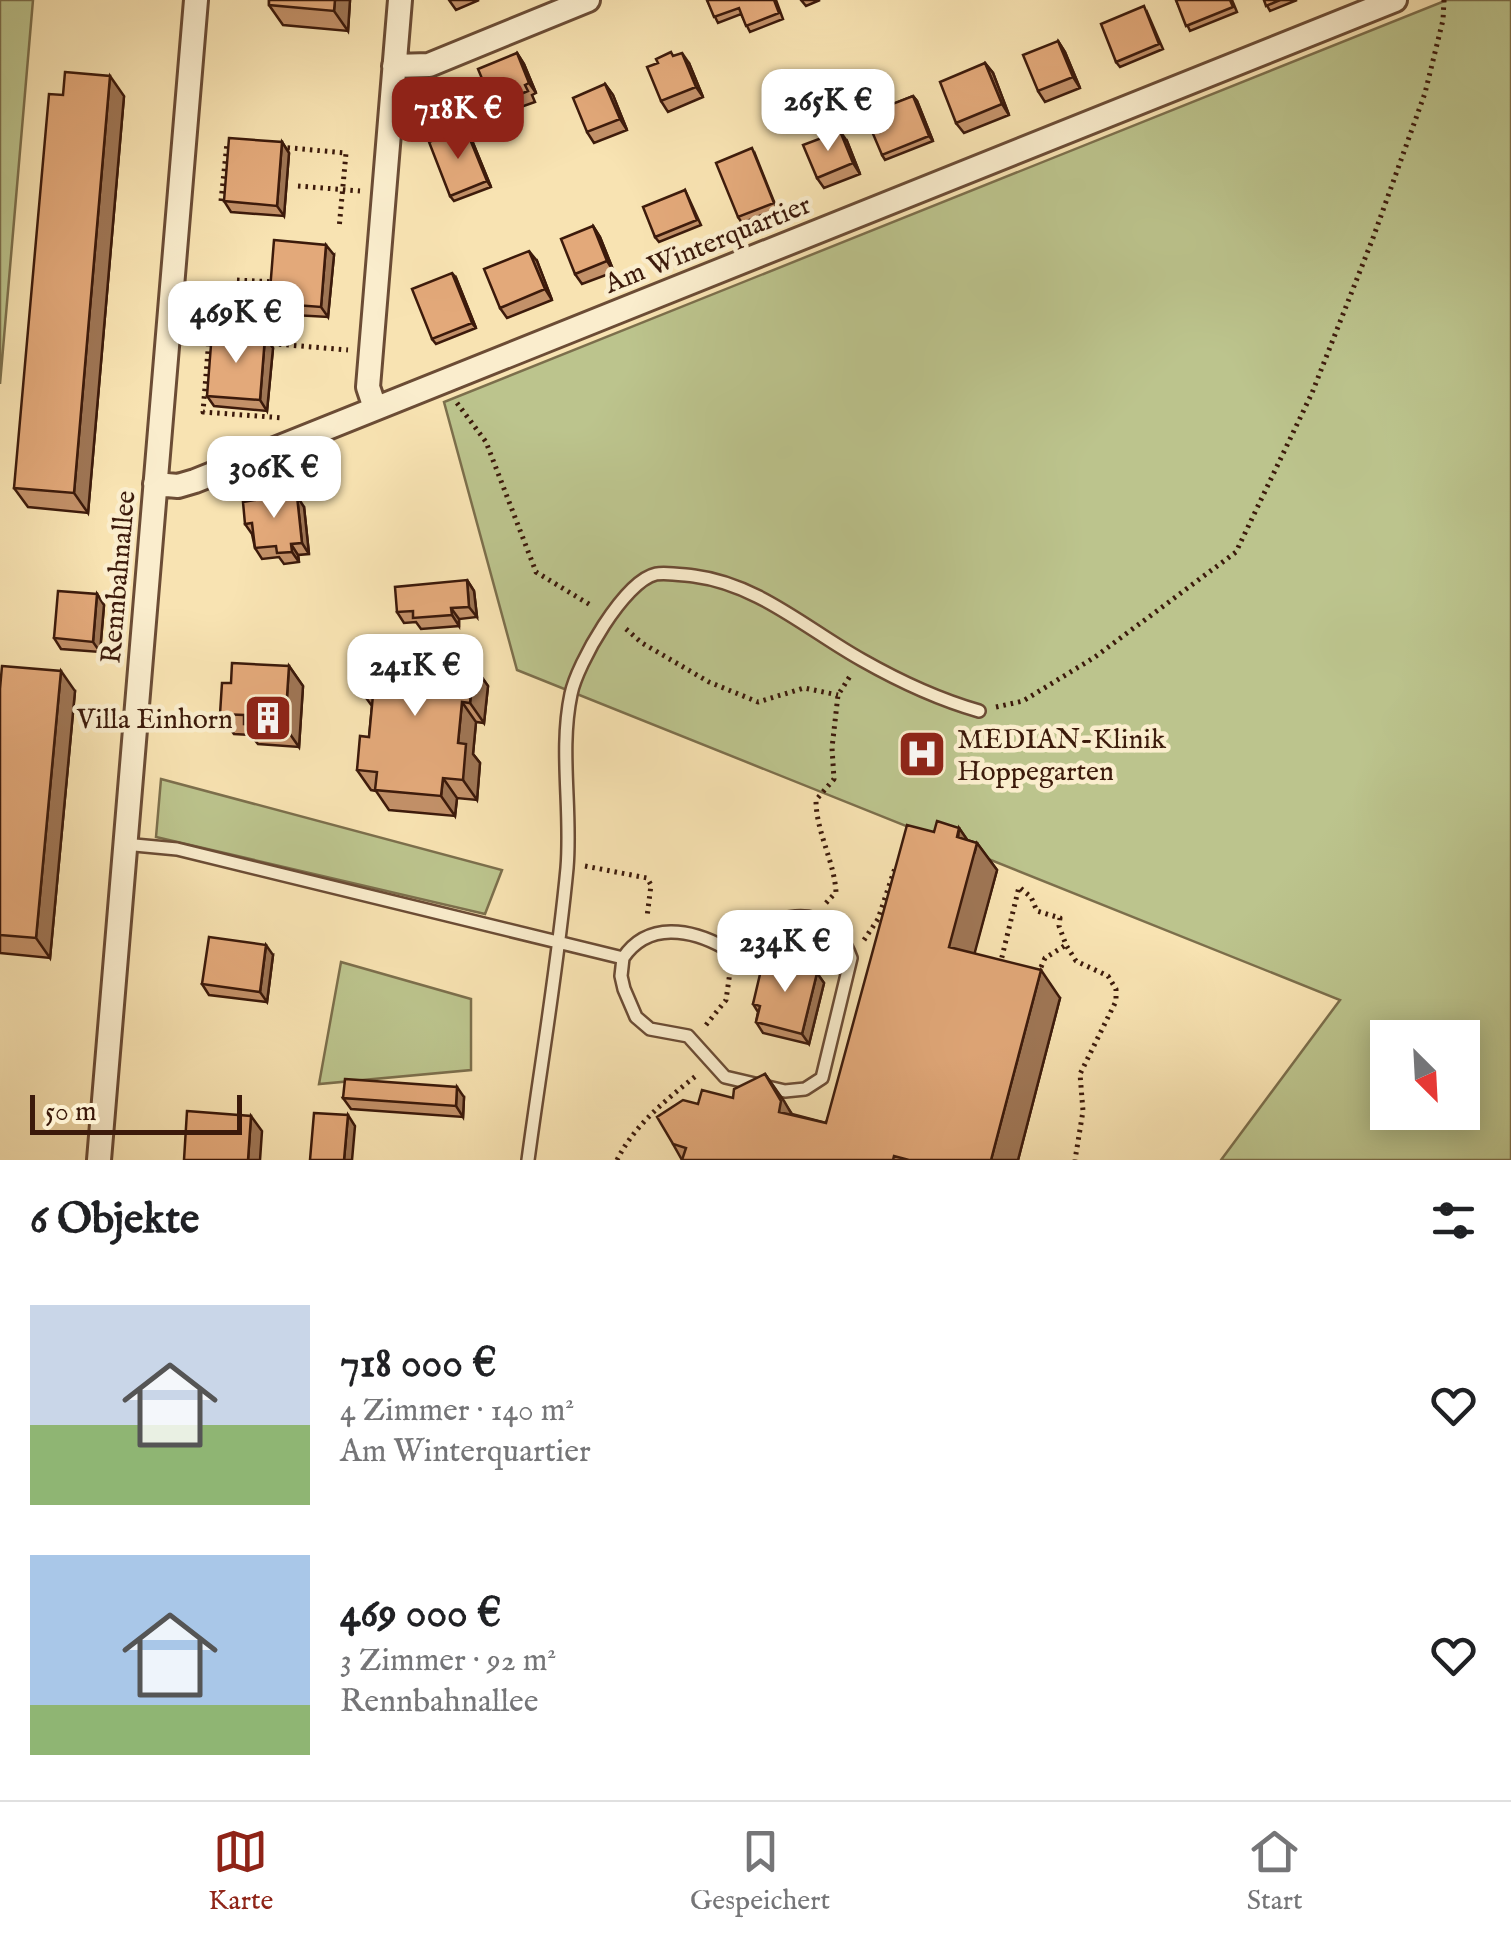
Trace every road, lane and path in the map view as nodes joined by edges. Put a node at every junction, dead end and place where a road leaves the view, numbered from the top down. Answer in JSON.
{"nodes":[{"id":1,"x":196,"y":0,"type":"edge"},
{"id":2,"x":400,"y":0,"type":"edge"},
{"id":3,"x":588,"y":0,"type":"edge"},
{"id":4,"x":1395,"y":0,"type":"edge"},
{"id":5,"x":1444,"y":0,"type":"edge"},
{"id":6,"x":394,"y":66,"type":"junction"},
{"id":7,"x":247,"y":144,"type":"edge"},
{"id":8,"x":266,"y":146,"type":"edge"},
{"id":9,"x":213,"y":177,"type":"dead end"},
{"id":10,"x":224,"y":178,"type":"junction"},
{"id":11,"x":298,"y":186,"type":"dead end"},
{"id":12,"x":342,"y":190,"type":"junction"},
{"id":13,"x":384,"y":193,"type":"junction"},
{"id":14,"x":221,"y":201,"type":"edge"},
{"id":15,"x":339,"y":228,"type":"dead end"},
{"id":16,"x":275,"y":267,"type":"edge"},
{"id":17,"x":237,"y":280,"type":"dead end"},
{"id":18,"x":274,"y":282,"type":"junction"},
{"id":19,"x":271,"y":326,"type":"dead end"},
{"id":20,"x":227,"y":340,"type":"edge"},
{"id":21,"x":263,"y":343,"type":"edge"},
{"id":22,"x":371,"y":352,"type":"junction"},
{"id":23,"x":375,"y":408,"type":"junction"},
{"id":24,"x":319,"y":431,"type":"junction"},
{"id":25,"x":155,"y":484,"type":"junction"},
{"id":26,"x":861,"y":660,"type":"junction"},
{"id":27,"x":979,"y":711,"type":"joint"},
{"id":28,"x":124,"y":844,"type":"junction"},
{"id":29,"x":568,"y":864,"type":"junction"},
{"id":30,"x":896,"y":865,"type":"edge"},
{"id":31,"x":814,"y":917,"type":"junction"},
{"id":32,"x":646,"y":935,"type":"junction"},
{"id":33,"x":558,"y":943,"type":"junction"},
{"id":34,"x":1066,"y":945,"type":"junction"},
{"id":35,"x":725,"y":948,"type":"junction"},
{"id":36,"x":623,"y":958,"type":"junction"},
{"id":37,"x":852,"y":958,"type":"junction"},
{"id":38,"x":998,"y":972,"type":"edge"},
{"id":39,"x":1036,"y":981,"type":"edge"},
{"id":40,"x":688,"y":1036,"type":"junction"},
{"id":41,"x":711,"y":1064,"type":"junction"},
{"id":42,"x":99,"y":1160,"type":"edge"},
{"id":43,"x":528,"y":1160,"type":"edge"},
{"id":44,"x":617,"y":1160,"type":"edge"},
{"id":45,"x":1075,"y":1160,"type":"edge"}],
"edges":[{"from":1,"to":25,"type":"street","name":"Rennbahnallee"},
{"from":2,"to":6,"type":"street"},
{"from":3,"to":6,"type":"street"},
{"from":4,"to":23,"type":"street","name":"Am Winterquartier"},
{"from":5,"to":27,"type":"path"},
{"from":6,"to":13,"type":"street"},
{"from":7,"to":10,"type":"path"},
{"from":8,"to":12,"type":"path"},
{"from":9,"to":10,"type":"path"},
{"from":10,"to":14,"type":"path"},
{"from":11,"to":12,"type":"path"},
{"from":12,"to":13,"type":"path"},
{"from":12,"to":15,"type":"path"},
{"from":13,"to":22,"type":"street"},
{"from":16,"to":18,"type":"path"},
{"from":17,"to":18,"type":"path"},
{"from":18,"to":19,"type":"path"},
{"from":20,"to":24,"type":"path"},
{"from":21,"to":22,"type":"path"},
{"from":22,"to":23,"type":"street"},
{"from":23,"to":24,"type":"street","name":"Am Winterquartier"},
{"from":24,"to":25,"type":"street","name":"Am Winterquartier"},
{"from":25,"to":28,"type":"street","name":"Rennbahnallee"},
{"from":26,"to":27,"type":"lane"},
{"from":26,"to":29,"type":"lane"},
{"from":26,"to":31,"type":"path"},
{"from":28,"to":33,"type":"lane"},
{"from":28,"to":42,"type":"street","name":"Rennbahnallee"},
{"from":29,"to":32,"type":"path"},
{"from":29,"to":33,"type":"lane"},
{"from":30,"to":37,"type":"path"},
{"from":31,"to":35,"type":"lane"},
{"from":31,"to":37,"type":"lane"},
{"from":32,"to":35,"type":"lane"},
{"from":32,"to":36,"type":"lane"},
{"from":33,"to":36,"type":"lane"},
{"from":33,"to":43,"type":"lane"},
{"from":34,"to":38,"type":"path"},
{"from":34,"to":39,"type":"path"},
{"from":34,"to":45,"type":"path"},
{"from":35,"to":40,"type":"path"},
{"from":36,"to":40,"type":"lane"},
{"from":37,"to":41,"type":"lane"},
{"from":40,"to":41,"type":"lane"},
{"from":41,"to":44,"type":"path"}]}
